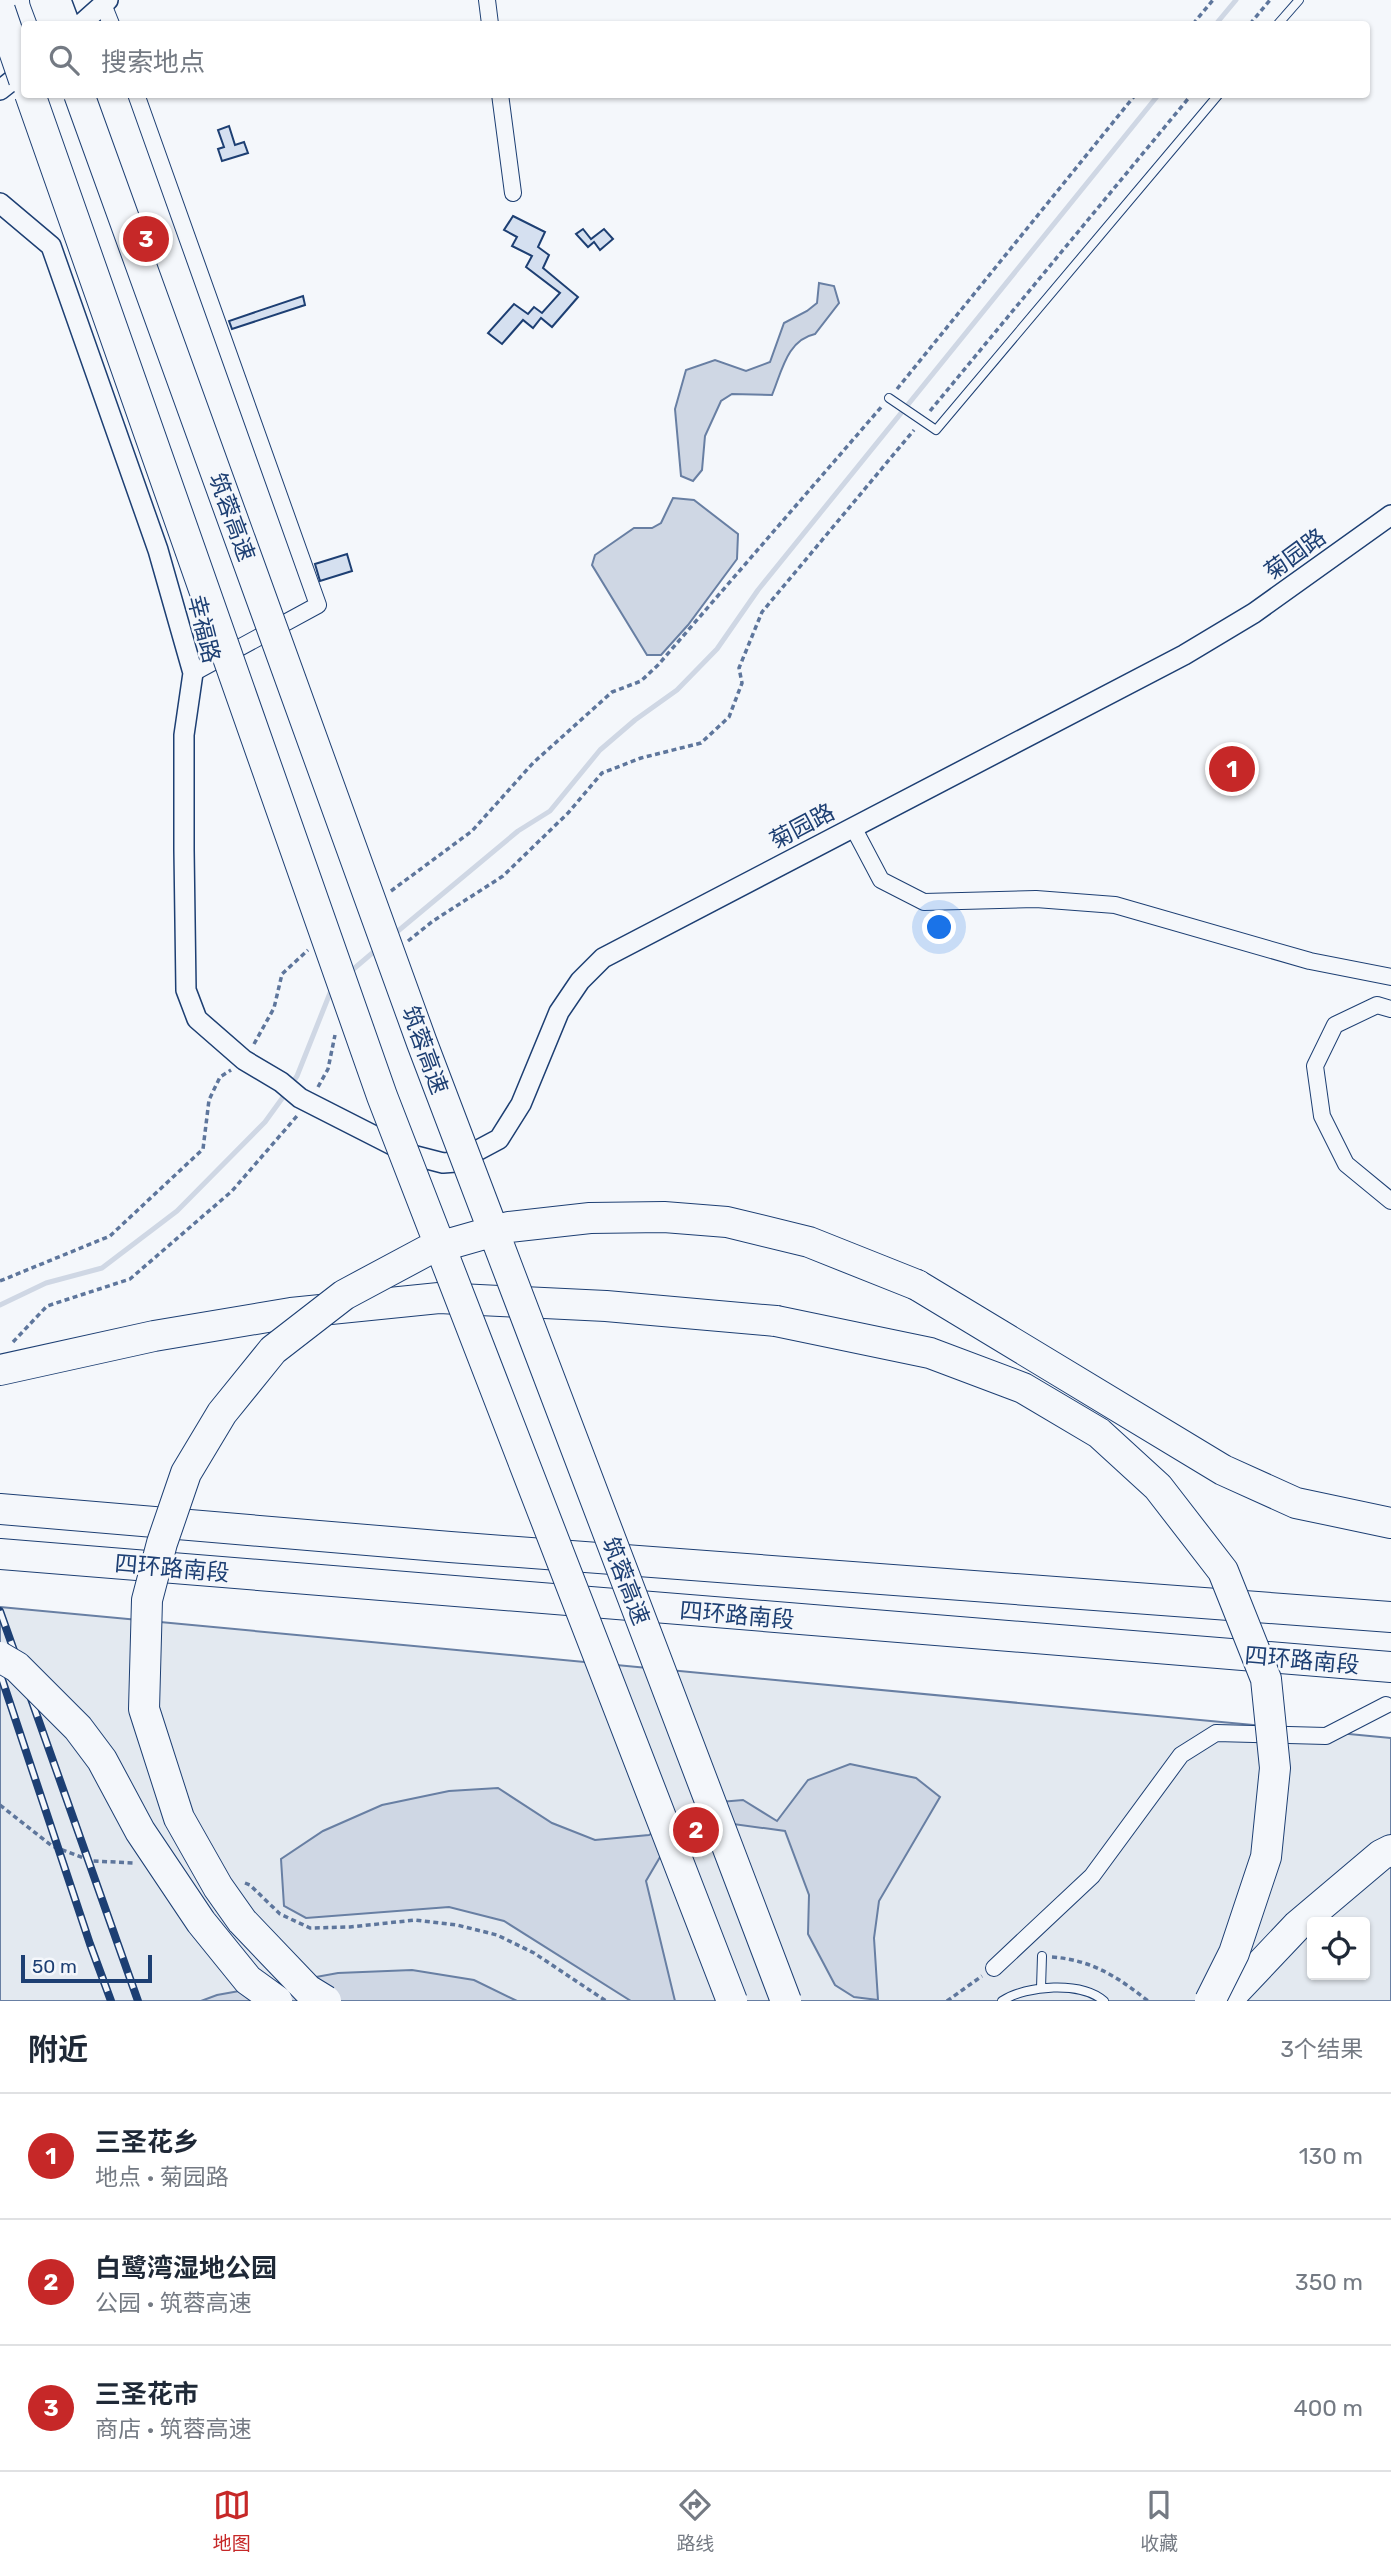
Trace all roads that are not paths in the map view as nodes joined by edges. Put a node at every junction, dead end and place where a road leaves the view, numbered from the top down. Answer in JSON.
{"nodes":[{"id":1,"x":45,"y":0,"type":"edge"},
{"id":2,"x":61,"y":0,"type":"edge"},
{"id":3,"x":487,"y":0,"type":"edge"},
{"id":4,"x":1299,"y":0,"type":"edge"},
{"id":5,"x":106,"y":2,"type":"edge"},
{"id":6,"x":0,"y":10,"type":"edge"},
{"id":7,"x":53,"y":21,"type":"edge"},
{"id":8,"x":69,"y":21,"type":"edge"},
{"id":9,"x":84,"y":21,"type":"edge"},
{"id":10,"x":110,"y":21,"type":"edge"},
{"id":11,"x":490,"y":21,"type":"edge"},
{"id":12,"x":1281,"y":21,"type":"edge"},
{"id":13,"x":12,"y":85,"type":"edge"},
{"id":14,"x":80,"y":98,"type":"edge"},
{"id":15,"x":137,"y":98,"type":"edge"},
{"id":16,"x":501,"y":98,"type":"edge"},
{"id":17,"x":1216,"y":98,"type":"edge"},
{"id":18,"x":513,"y":193,"type":"dead end"},
{"id":19,"x":0,"y":203,"type":"edge"},
{"id":20,"x":893,"y":400,"type":"road end"},
{"id":21,"x":1391,"y":515,"type":"edge"},
{"id":22,"x":193,"y":673,"type":"junction"},
{"id":23,"x":853,"y":827,"type":"junction"},
{"id":24,"x":1391,"y":977,"type":"edge"},
{"id":25,"x":1391,"y":1009,"type":"edge"},
{"id":26,"x":305,"y":1100,"type":"joint"},
{"id":27,"x":1391,"y":1200,"type":"edge"},
{"id":28,"x":5,"y":1358,"type":"edge"},
{"id":29,"x":0,"y":1509,"type":"edge"},
{"id":30,"x":1391,"y":1523,"type":"edge"},
{"id":31,"x":0,"y":1553,"type":"edge"},
{"id":32,"x":1391,"y":1617,"type":"edge"},
{"id":33,"x":0,"y":1657,"type":"edge"},
{"id":34,"x":1391,"y":1667,"type":"edge"},
{"id":35,"x":1386,"y":1705,"type":"dead end"},
{"id":36,"x":1391,"y":1850,"type":"edge"},
{"id":37,"x":1042,"y":1956,"type":"dead end"},
{"id":38,"x":994,"y":1968,"type":"dead end"},
{"id":39,"x":1041,"y":1988,"type":"junction"},
{"id":40,"x":277,"y":2001,"type":"edge"},
{"id":41,"x":326,"y":2001,"type":"edge"},
{"id":42,"x":732,"y":2001,"type":"edge"},
{"id":43,"x":786,"y":2001,"type":"edge"},
{"id":44,"x":1002,"y":2001,"type":"edge"},
{"id":45,"x":1104,"y":2001,"type":"edge"},
{"id":46,"x":1210,"y":2001,"type":"edge"},
{"id":47,"x":1226,"y":2001,"type":"edge"}],
"edges":[{"from":1,"to":7,"type":"highway"},
{"from":2,"to":8,"type":"street"},
{"from":3,"to":11,"type":"street"},
{"from":4,"to":12,"type":"lane"},
{"from":5,"to":9,"type":"street"},
{"from":5,"to":10,"type":"street"},
{"from":6,"to":13,"type":"highway","bridge":true},
{"from":13,"to":42,"type":"highway","bridge":true},
{"from":14,"to":43,"type":"highway","name":"筑蓉高速","bridge":true},
{"from":15,"to":22,"type":"street"},
{"from":16,"to":18,"type":"street"},
{"from":17,"to":20,"type":"lane"},
{"from":19,"to":22,"type":"street","name":"幸福路"},
{"from":21,"to":23,"type":"street","name":"菊园路"},
{"from":22,"to":26,"type":"street","name":"幸福路"},
{"from":23,"to":24,"type":"street"},
{"from":23,"to":26,"type":"street","name":"菊园路"},
{"from":25,"to":27,"type":"street"},
{"from":28,"to":46,"type":"highway","bridge":true},
{"from":29,"to":32,"type":"highway","name":"四环路南段"},
{"from":30,"to":41,"type":"highway","bridge":true},
{"from":31,"to":34,"type":"highway","name":"四环路南段"},
{"from":33,"to":40,"type":"highway","bridge":true},
{"from":35,"to":38,"type":"street"},
{"from":36,"to":47,"type":"highway"},
{"from":37,"to":39,"type":"lane"},
{"from":39,"to":44,"type":"lane"},
{"from":39,"to":45,"type":"lane"}]}
